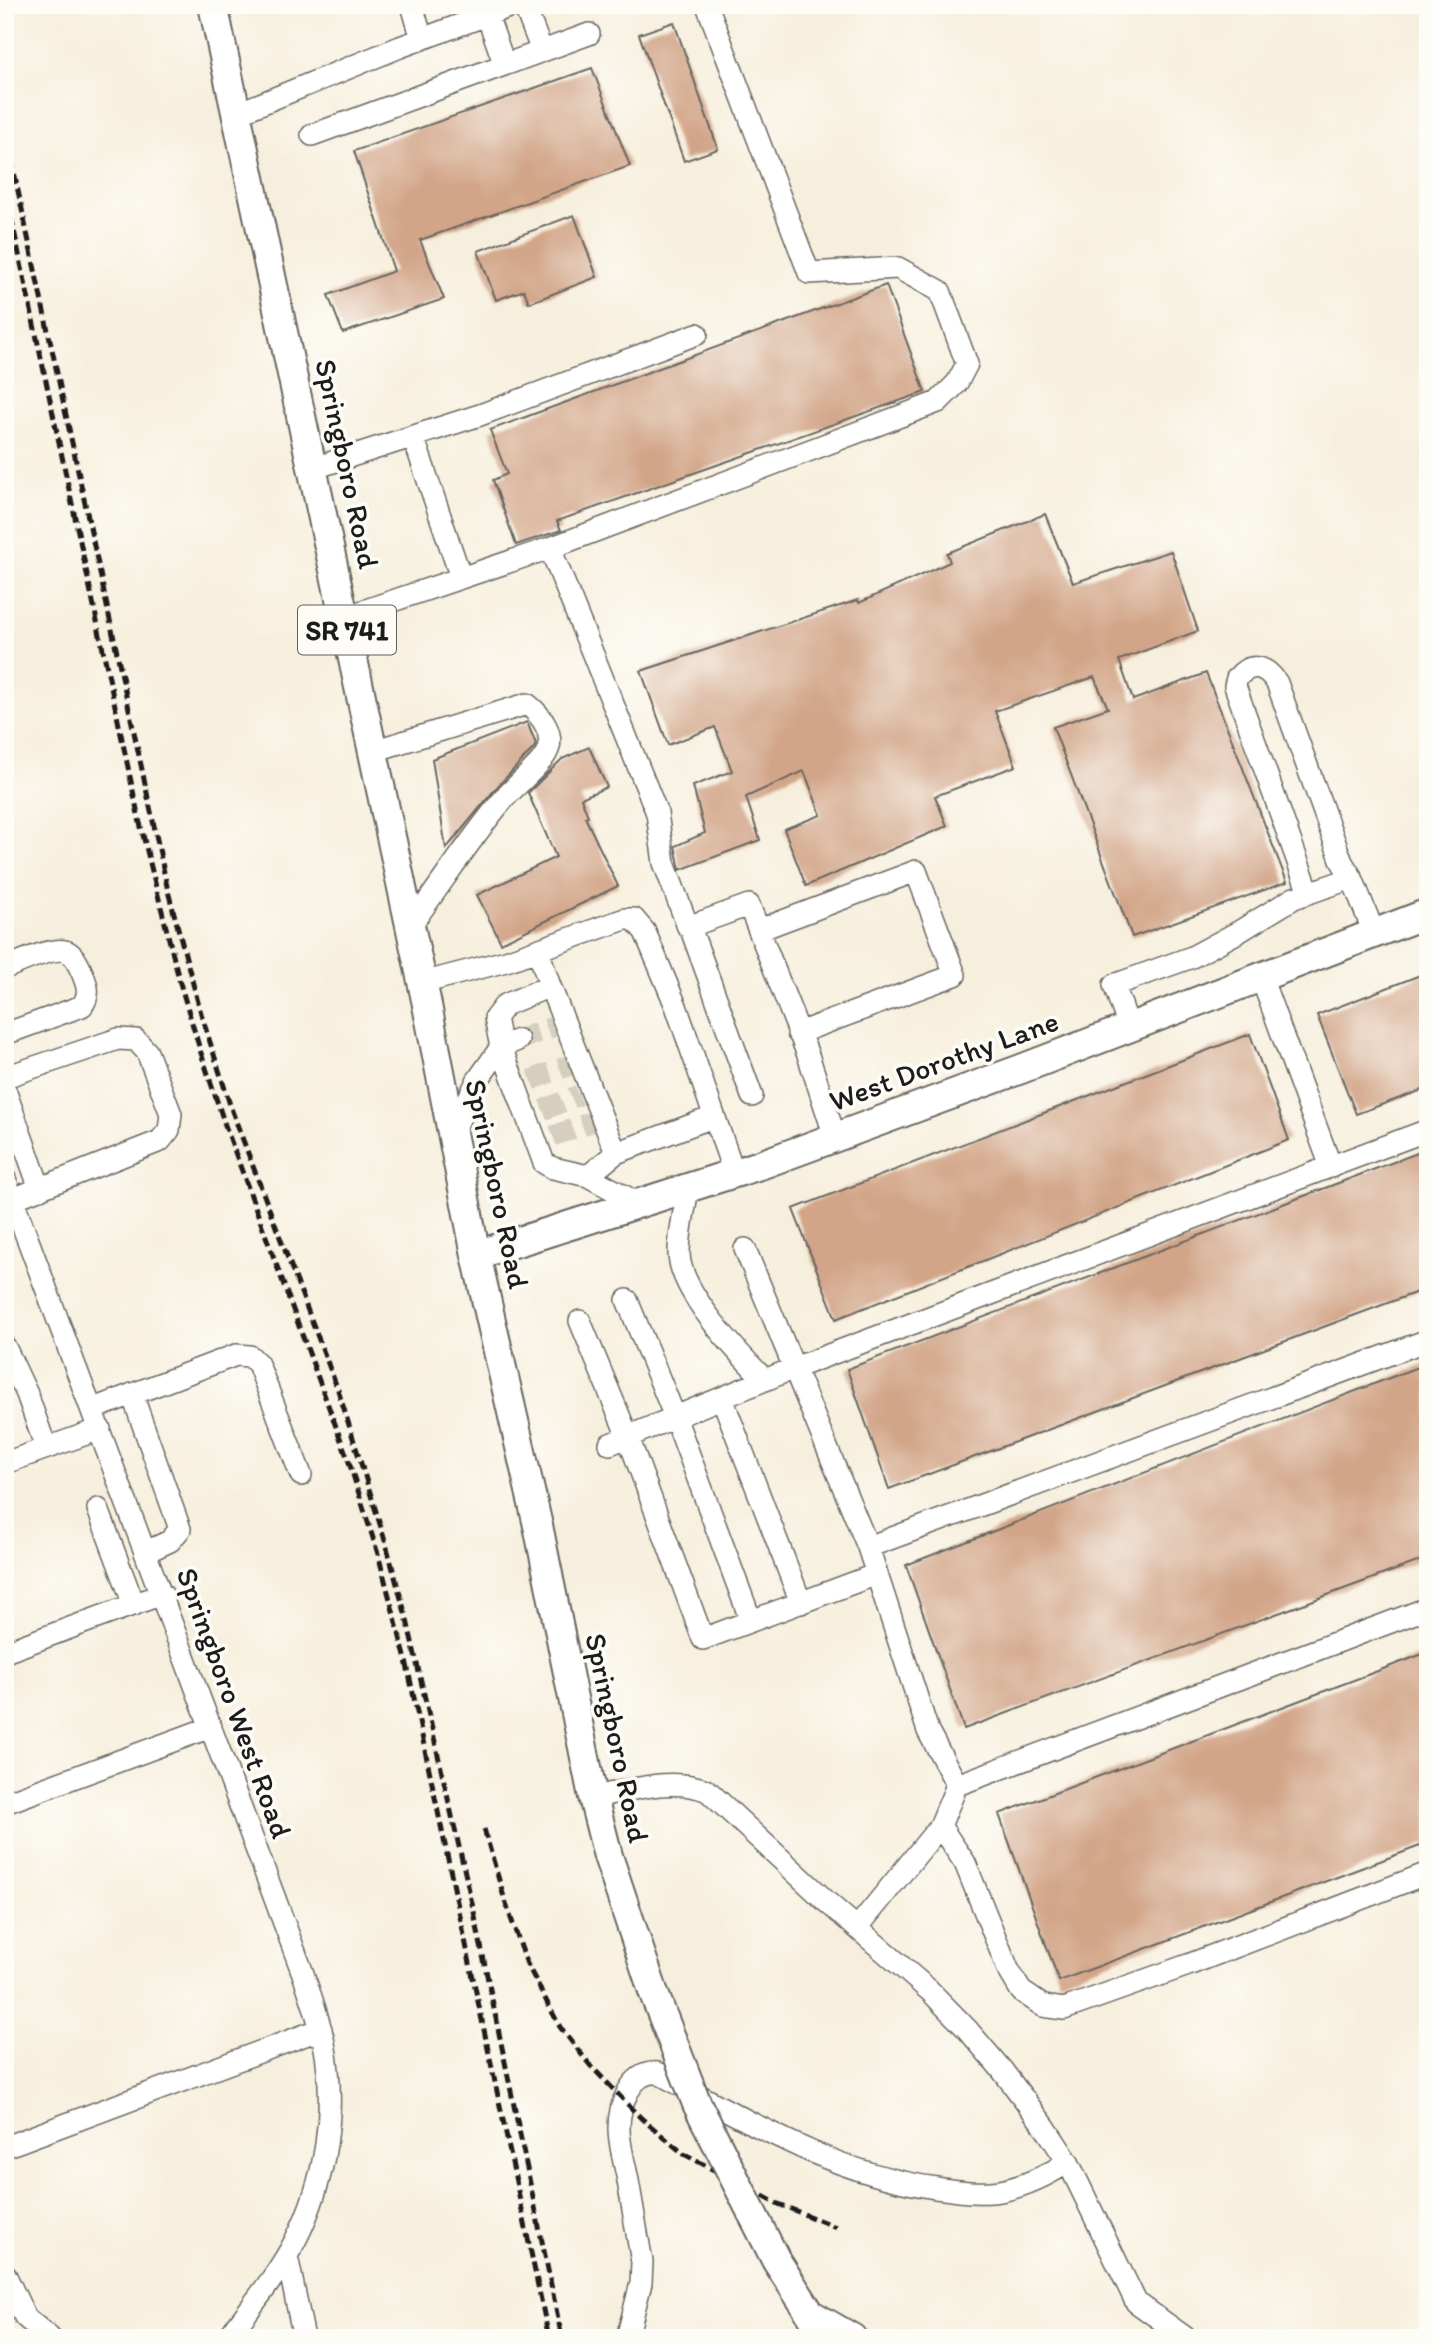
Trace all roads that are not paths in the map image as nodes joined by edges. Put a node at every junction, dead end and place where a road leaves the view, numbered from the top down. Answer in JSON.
{"nodes":[{"id":1,"x":214,"y":5,"type":"edge"},
{"id":2,"x":412,"y":5,"type":"edge"},
{"id":3,"x":514,"y":5,"type":"edge"},
{"id":4,"x":524,"y":5,"type":"edge"},
{"id":5,"x":707,"y":5,"type":"edge"},
{"id":6,"x":490,"y":11,"type":"edge"},
{"id":7,"x":589,"y":34,"type":"dead end"},
{"id":8,"x":422,"y":39,"type":"junction"},
{"id":9,"x":542,"y":51,"type":"junction"},
{"id":10,"x":504,"y":63,"type":"junction"},
{"id":11,"x":238,"y":113,"type":"junction"},
{"id":12,"x":312,"y":135,"type":"dead end"},
{"id":13,"x":697,"y":334,"type":"dead end"},
{"id":14,"x":414,"y":436,"type":"junction"},
{"id":15,"x":313,"y":468,"type":"junction"},
{"id":16,"x":550,"y":548,"type":"junction"},
{"id":17,"x":461,"y":578,"type":"junction"},
{"id":18,"x":345,"y":617,"type":"junction"},
{"id":19,"x":373,"y":751,"type":"junction"},
{"id":20,"x":1352,"y":878,"type":"junction"},
{"id":21,"x":1309,"y":892,"type":"junction"},
{"id":22,"x":1428,"y":913,"type":"edge"},
{"id":23,"x":410,"y":926,"type":"junction"},
{"id":24,"x":690,"y":927,"type":"junction"},
{"id":25,"x":759,"y":930,"type":"junction"},
{"id":26,"x":1374,"y":933,"type":"junction"},
{"id":27,"x":538,"y":950,"type":"junction"},
{"id":28,"x":5,"y":968,"type":"edge"},
{"id":29,"x":1261,"y":977,"type":"junction"},
{"id":30,"x":422,"y":983,"type":"junction"},
{"id":31,"x":550,"y":986,"type":"junction"},
{"id":32,"x":1129,"y":1027,"type":"junction"},
{"id":33,"x":798,"y":1033,"type":"junction"},
{"id":34,"x":5,"y":1034,"type":"edge"},
{"id":35,"x":510,"y":1043,"type":"junction"},
{"id":36,"x":5,"y":1077,"type":"edge"},
{"id":37,"x":5,"y":1090,"type":"edge"},
{"id":38,"x":752,"y":1096,"type":"dead end"},
{"id":39,"x":713,"y":1117,"type":"junction"},
{"id":40,"x":1428,"y":1130,"type":"edge"},
{"id":41,"x":453,"y":1132,"type":"junction"},
{"id":42,"x":835,"y":1137,"type":"junction"},
{"id":43,"x":616,"y":1153,"type":"junction"},
{"id":44,"x":1331,"y":1167,"type":"junction"},
{"id":45,"x":734,"y":1173,"type":"junction"},
{"id":46,"x":589,"y":1176,"type":"junction"},
{"id":47,"x":5,"y":1179,"type":"edge"},
{"id":48,"x":688,"y":1188,"type":"junction"},
{"id":49,"x":40,"y":1189,"type":"junction"},
{"id":50,"x":639,"y":1204,"type":"junction"},
{"id":51,"x":13,"y":1213,"type":"edge"},
{"id":52,"x":745,"y":1249,"type":"dead end"},
{"id":53,"x":477,"y":1255,"type":"junction"},
{"id":54,"x":627,"y":1300,"type":"dead end"},
{"id":55,"x":580,"y":1321,"type":"dead end"},
{"id":56,"x":1428,"y":1340,"type":"edge"},
{"id":57,"x":5,"y":1347,"type":"edge"},
{"id":58,"x":794,"y":1368,"type":"junction"},
{"id":59,"x":765,"y":1380,"type":"junction"},
{"id":60,"x":132,"y":1394,"type":"junction"},
{"id":61,"x":722,"y":1398,"type":"junction"},
{"id":62,"x":675,"y":1418,"type":"junction"},
{"id":63,"x":97,"y":1419,"type":"junction"},
{"id":64,"x":619,"y":1440,"type":"junction"},
{"id":65,"x":46,"y":1448,"type":"junction"},
{"id":66,"x":5,"y":1463,"type":"edge"},
{"id":67,"x":301,"y":1475,"type":"dead end"},
{"id":68,"x":98,"y":1509,"type":"dead end"},
{"id":69,"x":868,"y":1547,"type":"junction"},
{"id":70,"x":146,"y":1552,"type":"junction"},
{"id":71,"x":877,"y":1574,"type":"junction"},
{"id":72,"x":162,"y":1594,"type":"junction"},
{"id":73,"x":801,"y":1603,"type":"junction"},
{"id":74,"x":134,"y":1605,"type":"junction"},
{"id":75,"x":1428,"y":1608,"type":"edge"},
{"id":76,"x":751,"y":1621,"type":"junction"},
{"id":77,"x":5,"y":1652,"type":"edge"},
{"id":78,"x":211,"y":1727,"type":"junction"},
{"id":79,"x":957,"y":1785,"type":"junction"},
{"id":80,"x":593,"y":1797,"type":"junction"},
{"id":81,"x":5,"y":1803,"type":"edge"},
{"id":82,"x":940,"y":1826,"type":"junction"},
{"id":83,"x":1428,"y":1873,"type":"edge"},
{"id":84,"x":857,"y":1928,"type":"junction"},
{"id":85,"x":321,"y":2029,"type":"junction"},
{"id":86,"x":5,"y":2147,"type":"edge"},
{"id":87,"x":1068,"y":2162,"type":"junction"},
{"id":88,"x":287,"y":2256,"type":"junction"},
{"id":89,"x":5,"y":2274,"type":"edge"},
{"id":90,"x":809,"y":2313,"type":"junction"},
{"id":91,"x":50,"y":2338,"type":"edge"},
{"id":92,"x":228,"y":2338,"type":"edge"},
{"id":93,"x":304,"y":2338,"type":"edge"},
{"id":94,"x":627,"y":2338,"type":"edge"},
{"id":95,"x":826,"y":2338,"type":"edge"},
{"id":96,"x":852,"y":2338,"type":"edge"},
{"id":97,"x":1186,"y":2338,"type":"edge"}],
"edges":[{"from":1,"to":11,"type":"main road","name":"Springboro Road","number":"SR 741"},
{"from":2,"to":8,"type":"street"},
{"from":3,"to":6,"type":"street"},
{"from":4,"to":9,"type":"street"},
{"from":5,"to":16,"type":"street"},
{"from":6,"to":8,"type":"street"},
{"from":6,"to":10,"type":"street"},
{"from":7,"to":9,"type":"street"},
{"from":8,"to":11,"type":"street"},
{"from":9,"to":10,"type":"street"},
{"from":10,"to":12,"type":"street"},
{"from":11,"to":15,"type":"main road","name":"Springboro Road","number":"SR 741"},
{"from":13,"to":14,"type":"street"},
{"from":14,"to":15,"type":"street"},
{"from":14,"to":17,"type":"street"},
{"from":15,"to":18,"type":"main road","name":"Springboro Road","number":"SR 741"},
{"from":16,"to":17,"type":"street"},
{"from":16,"to":24,"type":"street"},
{"from":17,"to":18,"type":"street"},
{"from":18,"to":19,"type":"main road","name":"Springboro Road","number":"SR 741"},
{"from":19,"to":23,"type":"main road","name":"Springboro Road","number":"SR 741"},
{"from":19,"to":23,"type":"street"},
{"from":20,"to":21,"type":"street"},
{"from":20,"to":21,"type":"street"},
{"from":20,"to":26,"type":"street"},
{"from":21,"to":32,"type":"street"},
{"from":22,"to":26,"type":"main road","name":"West Dorothy Lane"},
{"from":23,"to":30,"type":"main road","name":"Springboro Road","number":"SR 741"},
{"from":24,"to":25,"type":"street"},
{"from":24,"to":38,"type":"street"},
{"from":25,"to":33,"type":"street"},
{"from":25,"to":33,"type":"street"},
{"from":26,"to":29,"type":"main road","name":"West Dorothy Lane"},
{"from":27,"to":30,"type":"street"},
{"from":27,"to":31,"type":"street"},
{"from":27,"to":39,"type":"street"},
{"from":28,"to":34,"type":"street"},
{"from":29,"to":32,"type":"main road","name":"West Dorothy Lane"},
{"from":29,"to":44,"type":"street"},
{"from":30,"to":41,"type":"main road","name":"Springboro Road","number":"SR 741"},
{"from":31,"to":35,"type":"street"},
{"from":31,"to":43,"type":"street"},
{"from":32,"to":42,"type":"main road","name":"West Dorothy Lane"},
{"from":33,"to":42,"type":"street"},
{"from":35,"to":41,"type":"street"},
{"from":35,"to":46,"type":"street"},
{"from":36,"to":49,"type":"street"},
{"from":37,"to":49,"type":"street"},
{"from":39,"to":43,"type":"street"},
{"from":39,"to":45,"type":"street"},
{"from":40,"to":44,"type":"street"},
{"from":41,"to":53,"type":"main road","name":"Springboro Road","number":"SR 741"},
{"from":42,"to":45,"type":"main road","name":"West Dorothy Lane"},
{"from":43,"to":46,"type":"street"},
{"from":44,"to":58,"type":"street"},
{"from":45,"to":48,"type":"main road","name":"West Dorothy Lane"},
{"from":46,"to":50,"type":"street"},
{"from":47,"to":51,"type":"street","name":"Springboro West Road"},
{"from":48,"to":50,"type":"main road","name":"West Dorothy Lane"},
{"from":48,"to":59,"type":"street"},
{"from":49,"to":51,"type":"street"},
{"from":50,"to":53,"type":"main road","name":"West Dorothy Lane"},
{"from":51,"to":63,"type":"street","name":"Springboro West Road"},
{"from":52,"to":58,"type":"street"},
{"from":53,"to":80,"type":"main road","name":"Springboro Road","number":"SR 741"},
{"from":54,"to":62,"type":"street"},
{"from":55,"to":64,"type":"street"},
{"from":56,"to":69,"type":"street"},
{"from":57,"to":65,"type":"street"},
{"from":58,"to":59,"type":"street"},
{"from":58,"to":69,"type":"street"},
{"from":59,"to":61,"type":"street"},
{"from":60,"to":63,"type":"street"},
{"from":60,"to":67,"type":"street"},
{"from":60,"to":70,"type":"street"},
{"from":61,"to":62,"type":"street"},
{"from":61,"to":73,"type":"street"},
{"from":62,"to":64,"type":"street"},
{"from":62,"to":76,"type":"street"},
{"from":63,"to":65,"type":"street"},
{"from":63,"to":70,"type":"street","name":"Springboro West Road"},
{"from":64,"to":76,"type":"street"},
{"from":65,"to":66,"type":"street"},
{"from":68,"to":74,"type":"street"},
{"from":69,"to":71,"type":"street"},
{"from":70,"to":72,"type":"street","name":"Springboro West Road"},
{"from":71,"to":73,"type":"street"},
{"from":71,"to":79,"type":"street"},
{"from":72,"to":74,"type":"street"},
{"from":72,"to":78,"type":"street","name":"Springboro West Road"},
{"from":73,"to":76,"type":"street"},
{"from":74,"to":77,"type":"street"},
{"from":75,"to":79,"type":"street"},
{"from":78,"to":81,"type":"street"},
{"from":78,"to":85,"type":"street","name":"Springboro West Road"},
{"from":79,"to":82,"type":"street"},
{"from":80,"to":84,"type":"street"},
{"from":80,"to":90,"type":"main road","name":"Springboro Road","number":"SR 741","bridge":true},
{"from":82,"to":83,"type":"street"},
{"from":82,"to":84,"type":"street"},
{"from":84,"to":87,"type":"street"},
{"from":85,"to":86,"type":"street"},
{"from":85,"to":88,"type":"street","name":"Springboro West Road"},
{"from":87,"to":94,"type":"street"},
{"from":87,"to":97,"type":"street"},
{"from":88,"to":92,"type":"street","name":"Springboro West Road"},
{"from":88,"to":93,"type":"street"},
{"from":89,"to":91,"type":"street"},
{"from":90,"to":95,"type":"main road","name":"Springboro Road","number":"SR 741"},
{"from":90,"to":96,"type":"main road"}]}
